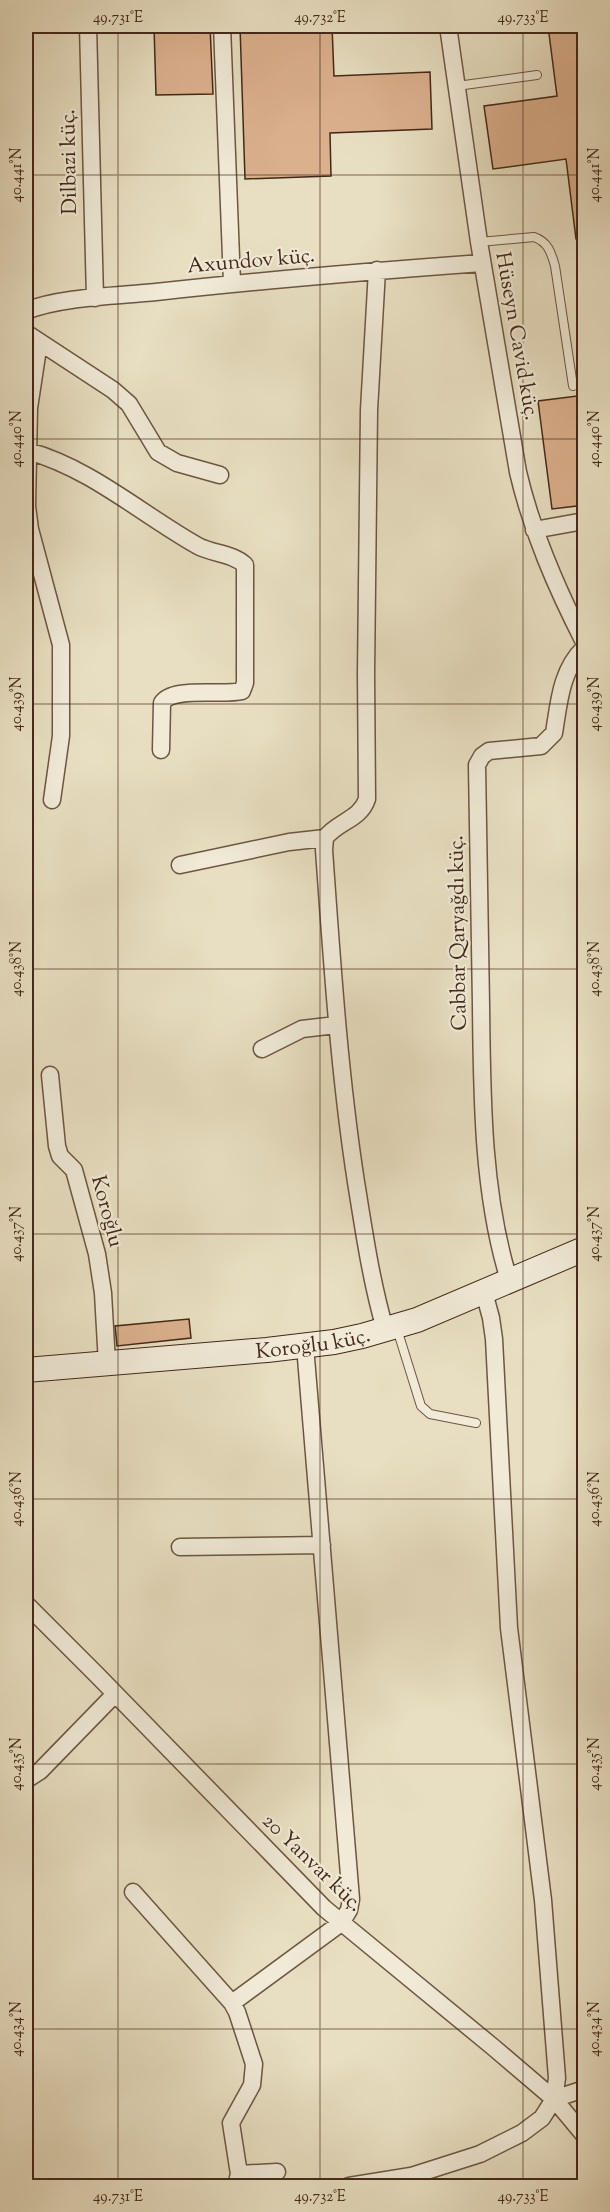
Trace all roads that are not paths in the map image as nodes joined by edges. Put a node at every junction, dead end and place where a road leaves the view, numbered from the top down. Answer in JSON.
{"nodes":[{"id":1,"x":88,"y":26,"type":"edge"},
{"id":2,"x":222,"y":26,"type":"edge"},
{"id":3,"x":397,"y":26,"type":"edge"},
{"id":4,"x":448,"y":26,"type":"edge"},
{"id":5,"x":342,"y":30,"type":"dead end"},
{"id":6,"x":537,"y":75,"type":"dead end"},
{"id":7,"x":457,"y":86,"type":"junction"},
{"id":8,"x":479,"y":242,"type":"junction"},
{"id":9,"x":482,"y":263,"type":"junction"},
{"id":10,"x":377,"y":270,"type":"junction"},
{"id":11,"x":232,"y":284,"type":"junction"},
{"id":12,"x":95,"y":298,"type":"junction"},
{"id":13,"x":26,"y":312,"type":"edge"},
{"id":14,"x":32,"y":337,"type":"edge"},
{"id":15,"x":573,"y":386,"type":"dead end"},
{"id":16,"x":28,"y":451,"type":"junction"},
{"id":17,"x":220,"y":476,"type":"dead end"},
{"id":18,"x":26,"y":506,"type":"edge"},
{"id":19,"x":585,"y":521,"type":"edge"},
{"id":20,"x":534,"y":530,"type":"junction"},
{"id":21,"x":585,"y":642,"type":"edge"},
{"id":22,"x":585,"y":648,"type":"edge"},
{"id":23,"x":161,"y":750,"type":"dead end"},
{"id":24,"x":52,"y":800,"type":"dead end"},
{"id":25,"x":325,"y":838,"type":"junction"},
{"id":26,"x":180,"y":865,"type":"dead end"},
{"id":27,"x":336,"y":1025,"type":"junction"},
{"id":28,"x":262,"y":1049,"type":"dead end"},
{"id":29,"x":51,"y":1075,"type":"dead end"},
{"id":30,"x":585,"y":1249,"type":"edge"},
{"id":31,"x":509,"y":1280,"type":"junction"},
{"id":32,"x":484,"y":1292,"type":"junction"},
{"id":33,"x":391,"y":1328,"type":"junction"},
{"id":34,"x":305,"y":1346,"type":"junction"},
{"id":35,"x":107,"y":1364,"type":"junction"},
{"id":36,"x":26,"y":1370,"type":"edge"},
{"id":37,"x":476,"y":1423,"type":"dead end"},
{"id":38,"x":322,"y":1545,"type":"junction"},
{"id":39,"x":180,"y":1547,"type":"dead end"},
{"id":40,"x":26,"y":1604,"type":"edge"},
{"id":41,"x":115,"y":1694,"type":"junction"},
{"id":42,"x":26,"y":1780,"type":"edge"},
{"id":43,"x":133,"y":1892,"type":"dead end"},
{"id":44,"x":341,"y":1923,"type":"junction"},
{"id":45,"x":232,"y":2003,"type":"junction"},
{"id":46,"x":585,"y":2089,"type":"edge"},
{"id":47,"x":554,"y":2099,"type":"junction"},
{"id":48,"x":585,"y":2134,"type":"edge"},
{"id":49,"x":277,"y":2172,"type":"dead end"},
{"id":50,"x":237,"y":2180,"type":"edge"},
{"id":51,"x":349,"y":2186,"type":"edge"}],
"edges":[{"from":1,"to":12,"type":"street","name":"Dilbazi küç."},
{"from":2,"to":11,"type":"street"},
{"from":3,"to":5,"type":"lane"},
{"from":4,"to":7,"type":"street","name":"Hüseyn Cavid küç."},
{"from":6,"to":7,"type":"lane"},
{"from":7,"to":8,"type":"street","name":"Hüseyn Cavid küç."},
{"from":8,"to":9,"type":"street","name":"Hüseyn Cavid küç."},
{"from":8,"to":15,"type":"lane"},
{"from":9,"to":10,"type":"street","name":"Axundov küç."},
{"from":9,"to":20,"type":"street","name":"Hüseyn Cavid küç."},
{"from":10,"to":11,"type":"street","name":"Axundov küç."},
{"from":10,"to":25,"type":"street"},
{"from":11,"to":12,"type":"street","name":"Axundov küç."},
{"from":12,"to":13,"type":"street","name":"Axundov küç."},
{"from":14,"to":16,"type":"street"},
{"from":14,"to":17,"type":"street"},
{"from":16,"to":18,"type":"street"},
{"from":16,"to":23,"type":"street"},
{"from":18,"to":24,"type":"street"},
{"from":19,"to":20,"type":"street"},
{"from":20,"to":21,"type":"street","name":"Hüseyn Cavid küç."},
{"from":22,"to":31,"type":"street","name":"Cabbar Qaryağdı küç."},
{"from":25,"to":26,"type":"street"},
{"from":25,"to":27,"type":"street"},
{"from":27,"to":28,"type":"street"},
{"from":27,"to":33,"type":"street"},
{"from":29,"to":35,"type":"street","name":"Koroğlu"},
{"from":30,"to":31,"type":"street","name":"Koroğlu küç."},
{"from":31,"to":32,"type":"street","name":"Koroğlu küç."},
{"from":32,"to":33,"type":"street","name":"Koroğlu küç."},
{"from":32,"to":47,"type":"street"},
{"from":33,"to":34,"type":"street","name":"Koroğlu küç."},
{"from":33,"to":37,"type":"lane"},
{"from":34,"to":35,"type":"street","name":"Koroğlu küç."},
{"from":34,"to":38,"type":"street"},
{"from":35,"to":36,"type":"street","name":"Koroğlu küç."},
{"from":38,"to":39,"type":"street"},
{"from":38,"to":44,"type":"street"},
{"from":40,"to":41,"type":"street","name":"20 Yanvar küç."},
{"from":41,"to":42,"type":"street"},
{"from":41,"to":44,"type":"street","name":"20 Yanvar küç."},
{"from":43,"to":45,"type":"street"},
{"from":44,"to":45,"type":"street"},
{"from":44,"to":47,"type":"street","name":"20 Yanvar küç."},
{"from":45,"to":50,"type":"street"},
{"from":46,"to":47,"type":"street"},
{"from":47,"to":48,"type":"street","name":"20 Yanvar küç."},
{"from":47,"to":51,"type":"street"},
{"from":49,"to":50,"type":"street"}]}
